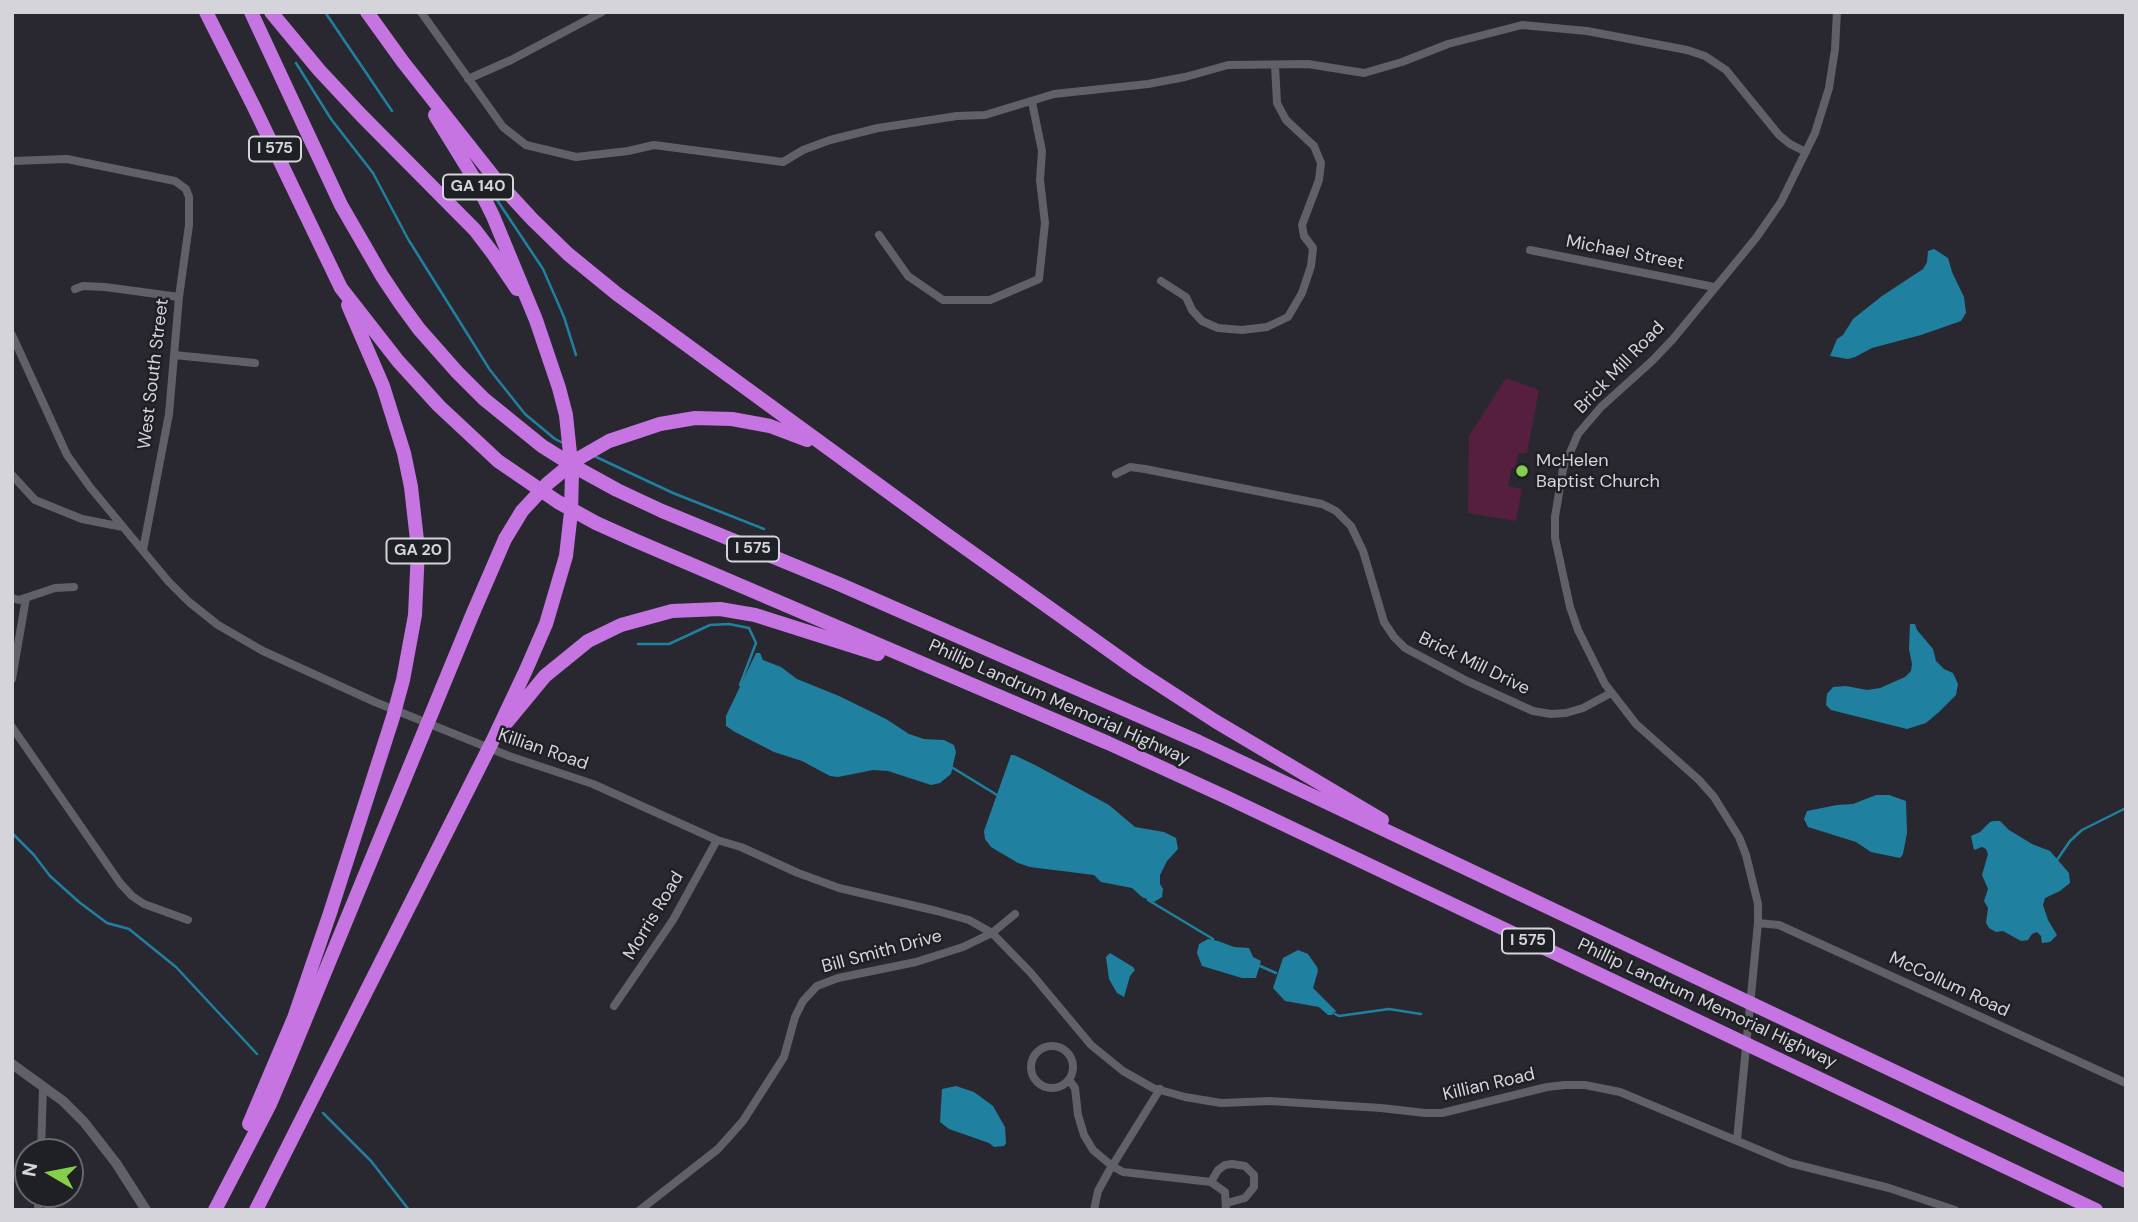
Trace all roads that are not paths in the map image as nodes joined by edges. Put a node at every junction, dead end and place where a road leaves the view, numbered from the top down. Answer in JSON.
{"nodes":[{"id":1,"x":206,"y":12,"type":"edge"},
{"id":2,"x":251,"y":12,"type":"edge"},
{"id":3,"x":271,"y":12,"type":"edge"},
{"id":4,"x":367,"y":12,"type":"edge"},
{"id":5,"x":421,"y":12,"type":"edge"},
{"id":6,"x":602,"y":12,"type":"edge"},
{"id":7,"x":1837,"y":12,"type":"edge"},
{"id":8,"x":403,"y":62,"type":"junction"},
{"id":9,"x":1275,"y":65,"type":"junction"},
{"id":10,"x":468,"y":79,"type":"junction"},
{"id":11,"x":1032,"y":102,"type":"junction"},
{"id":12,"x":1806,"y":152,"type":"junction"},
{"id":13,"x":12,"y":162,"type":"edge"},
{"id":14,"x":879,"y":235,"type":"dead end"},
{"id":15,"x":1530,"y":250,"type":"dead end"},
{"id":16,"x":1161,"y":281,"type":"dead end"},
{"id":17,"x":1714,"y":287,"type":"junction"},
{"id":18,"x":341,"y":288,"type":"junction"},
{"id":19,"x":75,"y":289,"type":"dead end"},
{"id":20,"x":179,"y":297,"type":"junction"},
{"id":21,"x":536,"y":320,"type":"junction"},
{"id":22,"x":12,"y":335,"type":"edge"},
{"id":23,"x":174,"y":355,"type":"junction"},
{"id":24,"x":255,"y":363,"type":"dead end"},
{"id":25,"x":831,"y":450,"type":"junction"},
{"id":26,"x":1116,"y":474,"type":"dead end"},
{"id":27,"x":12,"y":475,"type":"edge"},
{"id":28,"x":123,"y":527,"type":"junction"},
{"id":29,"x":143,"y":550,"type":"junction"},
{"id":30,"x":74,"y":587,"type":"dead end"},
{"id":31,"x":12,"y":598,"type":"edge"},
{"id":32,"x":26,"y":598,"type":"junction"},
{"id":33,"x":12,"y":679,"type":"edge"},
{"id":34,"x":958,"y":679,"type":"junction"},
{"id":35,"x":1611,"y":693,"type":"junction"},
{"id":36,"x":12,"y":727,"type":"edge"},
{"id":37,"x":492,"y":742,"type":"junction"},
{"id":38,"x":717,"y":840,"type":"junction"},
{"id":39,"x":1451,"y":861,"type":"junction"},
{"id":40,"x":1015,"y":914,"type":"dead end"},
{"id":41,"x":187,"y":920,"type":"dead end"},
{"id":42,"x":1758,"y":923,"type":"junction"},
{"id":43,"x":992,"y":933,"type":"junction"},
{"id":44,"x":614,"y":1006,"type":"dead end"},
{"id":45,"x":12,"y":1064,"type":"edge"},
{"id":46,"x":1069,"y":1080,"type":"junction"},
{"id":47,"x":2126,"y":1083,"type":"edge"},
{"id":48,"x":43,"y":1087,"type":"junction"},
{"id":49,"x":1160,"y":1089,"type":"junction"},
{"id":50,"x":41,"y":1138,"type":"edge"},
{"id":51,"x":1737,"y":1140,"type":"junction"},
{"id":52,"x":1112,"y":1166,"type":"junction"},
{"id":53,"x":2126,"y":1181,"type":"edge"},
{"id":54,"x":1211,"y":1182,"type":"junction"},
{"id":55,"x":1227,"y":1206,"type":"edge"},
{"id":56,"x":146,"y":1210,"type":"edge"},
{"id":57,"x":214,"y":1210,"type":"edge"},
{"id":58,"x":256,"y":1210,"type":"edge"},
{"id":59,"x":640,"y":1210,"type":"edge"},
{"id":60,"x":1094,"y":1210,"type":"edge"},
{"id":61,"x":1955,"y":1210,"type":"edge"},
{"id":62,"x":2096,"y":1210,"type":"edge"}],
"edges":[{"from":1,"to":18,"type":"highway","name":"Phillip Landrum Memorial Highway","number":"I 575"},
{"from":2,"to":39,"type":"highway","name":"Phillip Landrum Memorial Highway","number":"I 575"},
{"from":3,"to":21,"type":"highway"},
{"from":4,"to":8,"type":"highway","number":"GA 140"},
{"from":5,"to":10,"type":"street"},
{"from":6,"to":10,"type":"street"},
{"from":7,"to":12,"type":"street","name":"Brick Mill Road"},
{"from":8,"to":21,"type":"highway","number":"GA 140"},
{"from":8,"to":25,"type":"highway"},
{"from":9,"to":11,"type":"street"},
{"from":9,"to":12,"type":"street"},
{"from":9,"to":16,"type":"street"},
{"from":10,"to":11,"type":"street"},
{"from":11,"to":14,"type":"street"},
{"from":12,"to":17,"type":"street","name":"Brick Mill Road"},
{"from":13,"to":20,"type":"street","name":"West South Street"},
{"from":15,"to":17,"type":"street","name":"Michael Street"},
{"from":17,"to":35,"type":"street","name":"Brick Mill Road"},
{"from":18,"to":34,"type":"highway","name":"Phillip Landrum Memorial Highway","number":"I 575"},
{"from":18,"to":57,"type":"highway","number":"GA 20"},
{"from":19,"to":20,"type":"street"},
{"from":20,"to":23,"type":"street","name":"West South Street"},
{"from":21,"to":37,"type":"highway"},
{"from":22,"to":28,"type":"street","name":"Killian Road"},
{"from":23,"to":24,"type":"street"},
{"from":23,"to":29,"type":"street","name":"West South Street"},
{"from":25,"to":39,"type":"highway"},
{"from":25,"to":57,"type":"highway"},
{"from":26,"to":35,"type":"street","name":"Brick Mill Drive"},
{"from":27,"to":28,"type":"street"},
{"from":28,"to":29,"type":"street","name":"Killian Road"},
{"from":29,"to":38,"type":"street","name":"Killian Road"},
{"from":30,"to":32,"type":"street"},
{"from":31,"to":32,"type":"street"},
{"from":32,"to":33,"type":"street"},
{"from":34,"to":37,"type":"highway"},
{"from":34,"to":62,"type":"highway","name":"Phillip Landrum Memorial Highway","number":"I 575"},
{"from":35,"to":42,"type":"street","name":"Brick Mill Road"},
{"from":36,"to":41,"type":"street"},
{"from":37,"to":58,"type":"highway"},
{"from":38,"to":43,"type":"street","name":"Killian Road"},
{"from":38,"to":44,"type":"street","name":"Morris Road"},
{"from":39,"to":53,"type":"highway","name":"Phillip Landrum Memorial Highway","number":"I 575"},
{"from":40,"to":43,"type":"street"},
{"from":42,"to":47,"type":"street","name":"McCollum Road"},
{"from":42,"to":51,"type":"street","name":"Brick Mill Road"},
{"from":43,"to":49,"type":"street","name":"Killian Road"},
{"from":43,"to":59,"type":"street","name":"Bill Smith Drive"},
{"from":45,"to":48,"type":"street"},
{"from":46,"to":46,"type":"street"},
{"from":46,"to":52,"type":"street"},
{"from":48,"to":50,"type":"street"},
{"from":48,"to":56,"type":"street"},
{"from":49,"to":51,"type":"street","name":"Killian Road"},
{"from":49,"to":52,"type":"street"},
{"from":51,"to":61,"type":"street","name":"Killian Road"},
{"from":52,"to":54,"type":"street"},
{"from":52,"to":60,"type":"street"},
{"from":54,"to":55,"type":"street"},
{"from":54,"to":55,"type":"street"}]}
